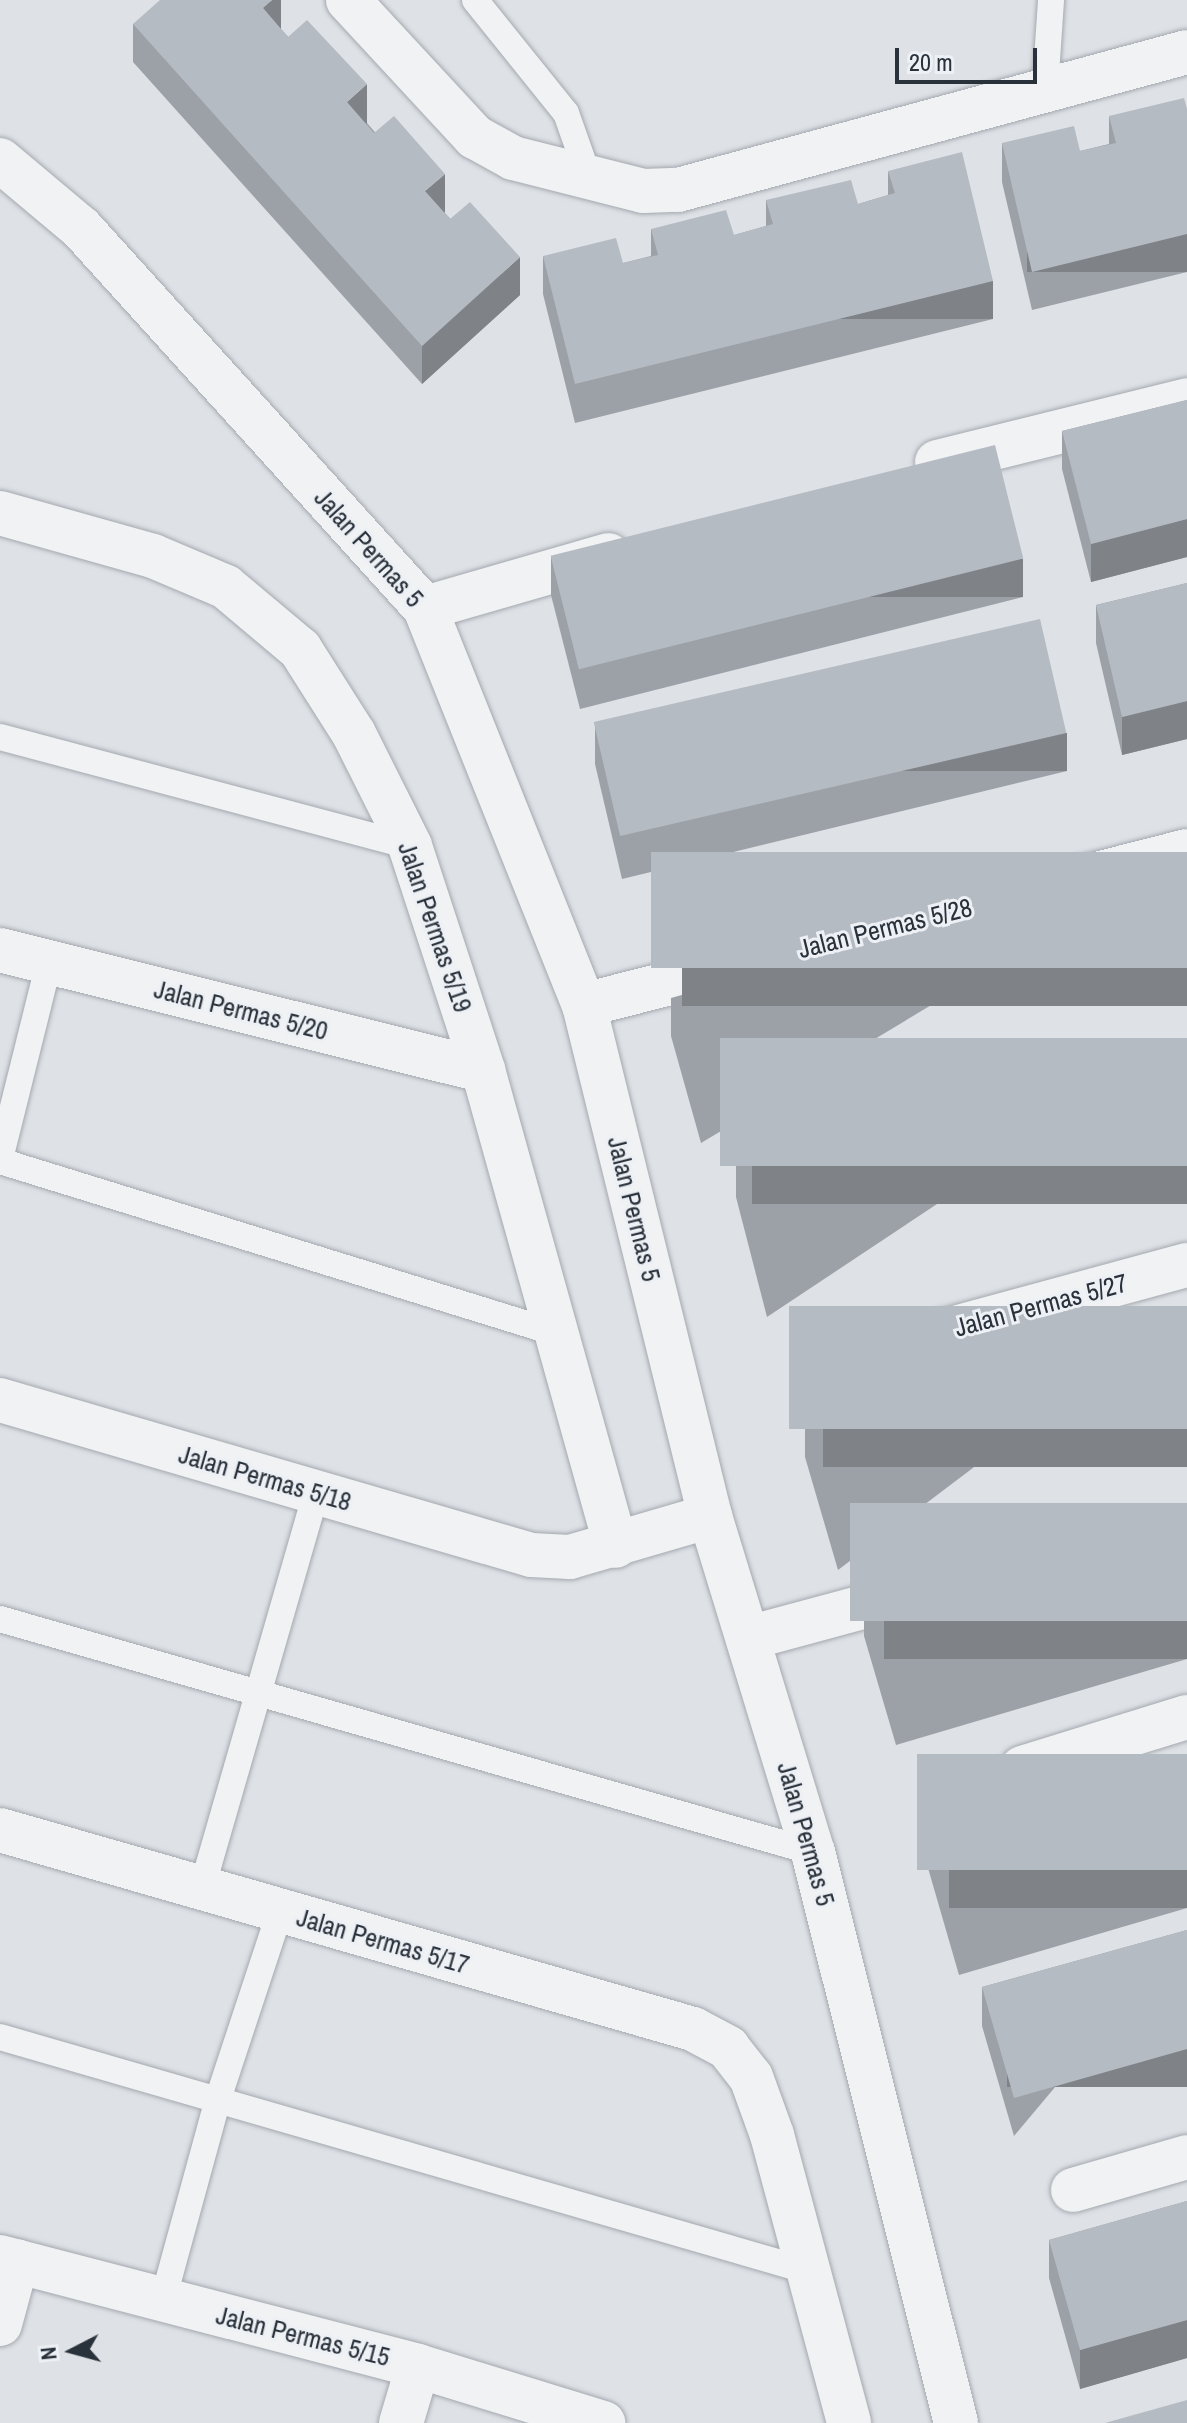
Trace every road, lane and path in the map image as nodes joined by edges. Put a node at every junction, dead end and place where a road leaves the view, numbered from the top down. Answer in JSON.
{"nodes":[{"id":1,"x":348,"y":0,"type":"edge"},
{"id":2,"x":475,"y":0,"type":"edge"},
{"id":3,"x":1051,"y":0,"type":"edge"},
{"id":4,"x":1187,"y":52,"type":"edge"},
{"id":5,"x":1045,"y":89,"type":"junction"},
{"id":6,"x":0,"y":160,"type":"edge"},
{"id":7,"x":590,"y":181,"type":"junction"},
{"id":8,"x":1187,"y":400,"type":"edge"},
{"id":9,"x":892,"y":474,"type":"edge"},
{"id":10,"x":0,"y":513,"type":"edge"},
{"id":11,"x":651,"y":543,"type":"edge"},
{"id":12,"x":425,"y":608,"type":"junction"},
{"id":13,"x":0,"y":737,"type":"edge"},
{"id":14,"x":410,"y":846,"type":"junction"},
{"id":15,"x":1187,"y":851,"type":"edge"},
{"id":16,"x":0,"y":950,"type":"edge"},
{"id":17,"x":49,"y":962,"type":"junction"},
{"id":18,"x":584,"y":1005,"type":"junction"},
{"id":19,"x":483,"y":1070,"type":"junction"},
{"id":20,"x":0,"y":1160,"type":"edge"},
{"id":21,"x":1187,"y":1265,"type":"edge"},
{"id":22,"x":553,"y":1332,"type":"junction"},
{"id":23,"x":896,"y":1344,"type":"dead end"},
{"id":24,"x":0,"y":1400,"type":"edge"},
{"id":25,"x":316,"y":1494,"type":"junction"},
{"id":26,"x":710,"y":1516,"type":"junction"},
{"id":27,"x":616,"y":1546,"type":"junction"},
{"id":28,"x":957,"y":1581,"type":"edge"},
{"id":29,"x":0,"y":1619,"type":"edge"},
{"id":30,"x":748,"y":1638,"type":"junction"},
{"id":31,"x":256,"y":1690,"type":"junction"},
{"id":32,"x":1187,"y":1717,"type":"edge"},
{"id":33,"x":1022,"y":1768,"type":"dead end"},
{"id":34,"x":0,"y":1830,"type":"edge"},
{"id":35,"x":813,"y":1852,"type":"junction"},
{"id":36,"x":202,"y":1888,"type":"junction"},
{"id":37,"x":280,"y":1912,"type":"junction"},
{"id":38,"x":0,"y":2037,"type":"edge"},
{"id":39,"x":218,"y":2099,"type":"junction"},
{"id":40,"x":1187,"y":2157,"type":"edge"},
{"id":41,"x":1073,"y":2190,"type":"dead end"},
{"id":42,"x":8,"y":2259,"type":"edge"},
{"id":43,"x":812,"y":2272,"type":"junction"},
{"id":44,"x":163,"y":2300,"type":"junction"},
{"id":45,"x":0,"y":2324,"type":"edge"},
{"id":46,"x":418,"y":2366,"type":"junction"},
{"id":47,"x":401,"y":2423,"type":"edge"},
{"id":48,"x":603,"y":2423,"type":"edge"},
{"id":49,"x":849,"y":2423,"type":"edge"},
{"id":50,"x":956,"y":2423,"type":"edge"}],
"edges":[{"from":1,"to":7,"type":"street"},
{"from":2,"to":7,"type":"lane"},
{"from":3,"to":5,"type":"lane"},
{"from":4,"to":5,"type":"street"},
{"from":5,"to":7,"type":"street"},
{"from":6,"to":12,"type":"street","name":"Jalan Permas 5"},
{"from":8,"to":9,"type":"street"},
{"from":10,"to":14,"type":"street","name":"Jalan Permas 5/19"},
{"from":11,"to":12,"type":"street"},
{"from":12,"to":18,"type":"street","name":"Jalan Permas 5"},
{"from":13,"to":14,"type":"lane"},
{"from":14,"to":19,"type":"street","name":"Jalan Permas 5/19"},
{"from":15,"to":18,"type":"street","name":"Jalan Permas 5/28"},
{"from":16,"to":17,"type":"street","name":"Jalan Permas 5/20"},
{"from":17,"to":19,"type":"street","name":"Jalan Permas 5/20"},
{"from":17,"to":20,"type":"lane"},
{"from":18,"to":26,"type":"street","name":"Jalan Permas 5"},
{"from":19,"to":22,"type":"street","name":"Jalan Permas 5/19"},
{"from":20,"to":22,"type":"lane"},
{"from":21,"to":23,"type":"street","name":"Jalan Permas 5/27"},
{"from":22,"to":27,"type":"street","name":"Jalan Permas 5/19"},
{"from":24,"to":25,"type":"street","name":"Jalan Permas 5/18"},
{"from":25,"to":27,"type":"street","name":"Jalan Permas 5/18"},
{"from":25,"to":31,"type":"lane"},
{"from":26,"to":27,"type":"street","name":"Jalan Permas 5/18"},
{"from":26,"to":30,"type":"street","name":"Jalan Permas 5"},
{"from":28,"to":30,"type":"street"},
{"from":29,"to":31,"type":"lane"},
{"from":30,"to":35,"type":"street","name":"Jalan Permas 5"},
{"from":31,"to":35,"type":"lane"},
{"from":31,"to":36,"type":"lane"},
{"from":32,"to":33,"type":"street"},
{"from":34,"to":36,"type":"street","name":"Jalan Permas 5/17"},
{"from":35,"to":50,"type":"street","name":"Jalan Permas 5"},
{"from":36,"to":37,"type":"street","name":"Jalan Permas 5/17"},
{"from":37,"to":39,"type":"lane"},
{"from":37,"to":43,"type":"street","name":"Jalan Permas 5/17"},
{"from":38,"to":39,"type":"lane"},
{"from":39,"to":43,"type":"lane"},
{"from":39,"to":44,"type":"lane"},
{"from":40,"to":41,"type":"street"},
{"from":42,"to":44,"type":"street","name":"Jalan Permas 5/15"},
{"from":42,"to":45,"type":"street"},
{"from":43,"to":49,"type":"street"},
{"from":44,"to":46,"type":"street","name":"Jalan Permas 5/15"},
{"from":46,"to":47,"type":"street"},
{"from":46,"to":48,"type":"street","name":"Jalan Permas 5/15"}]}
